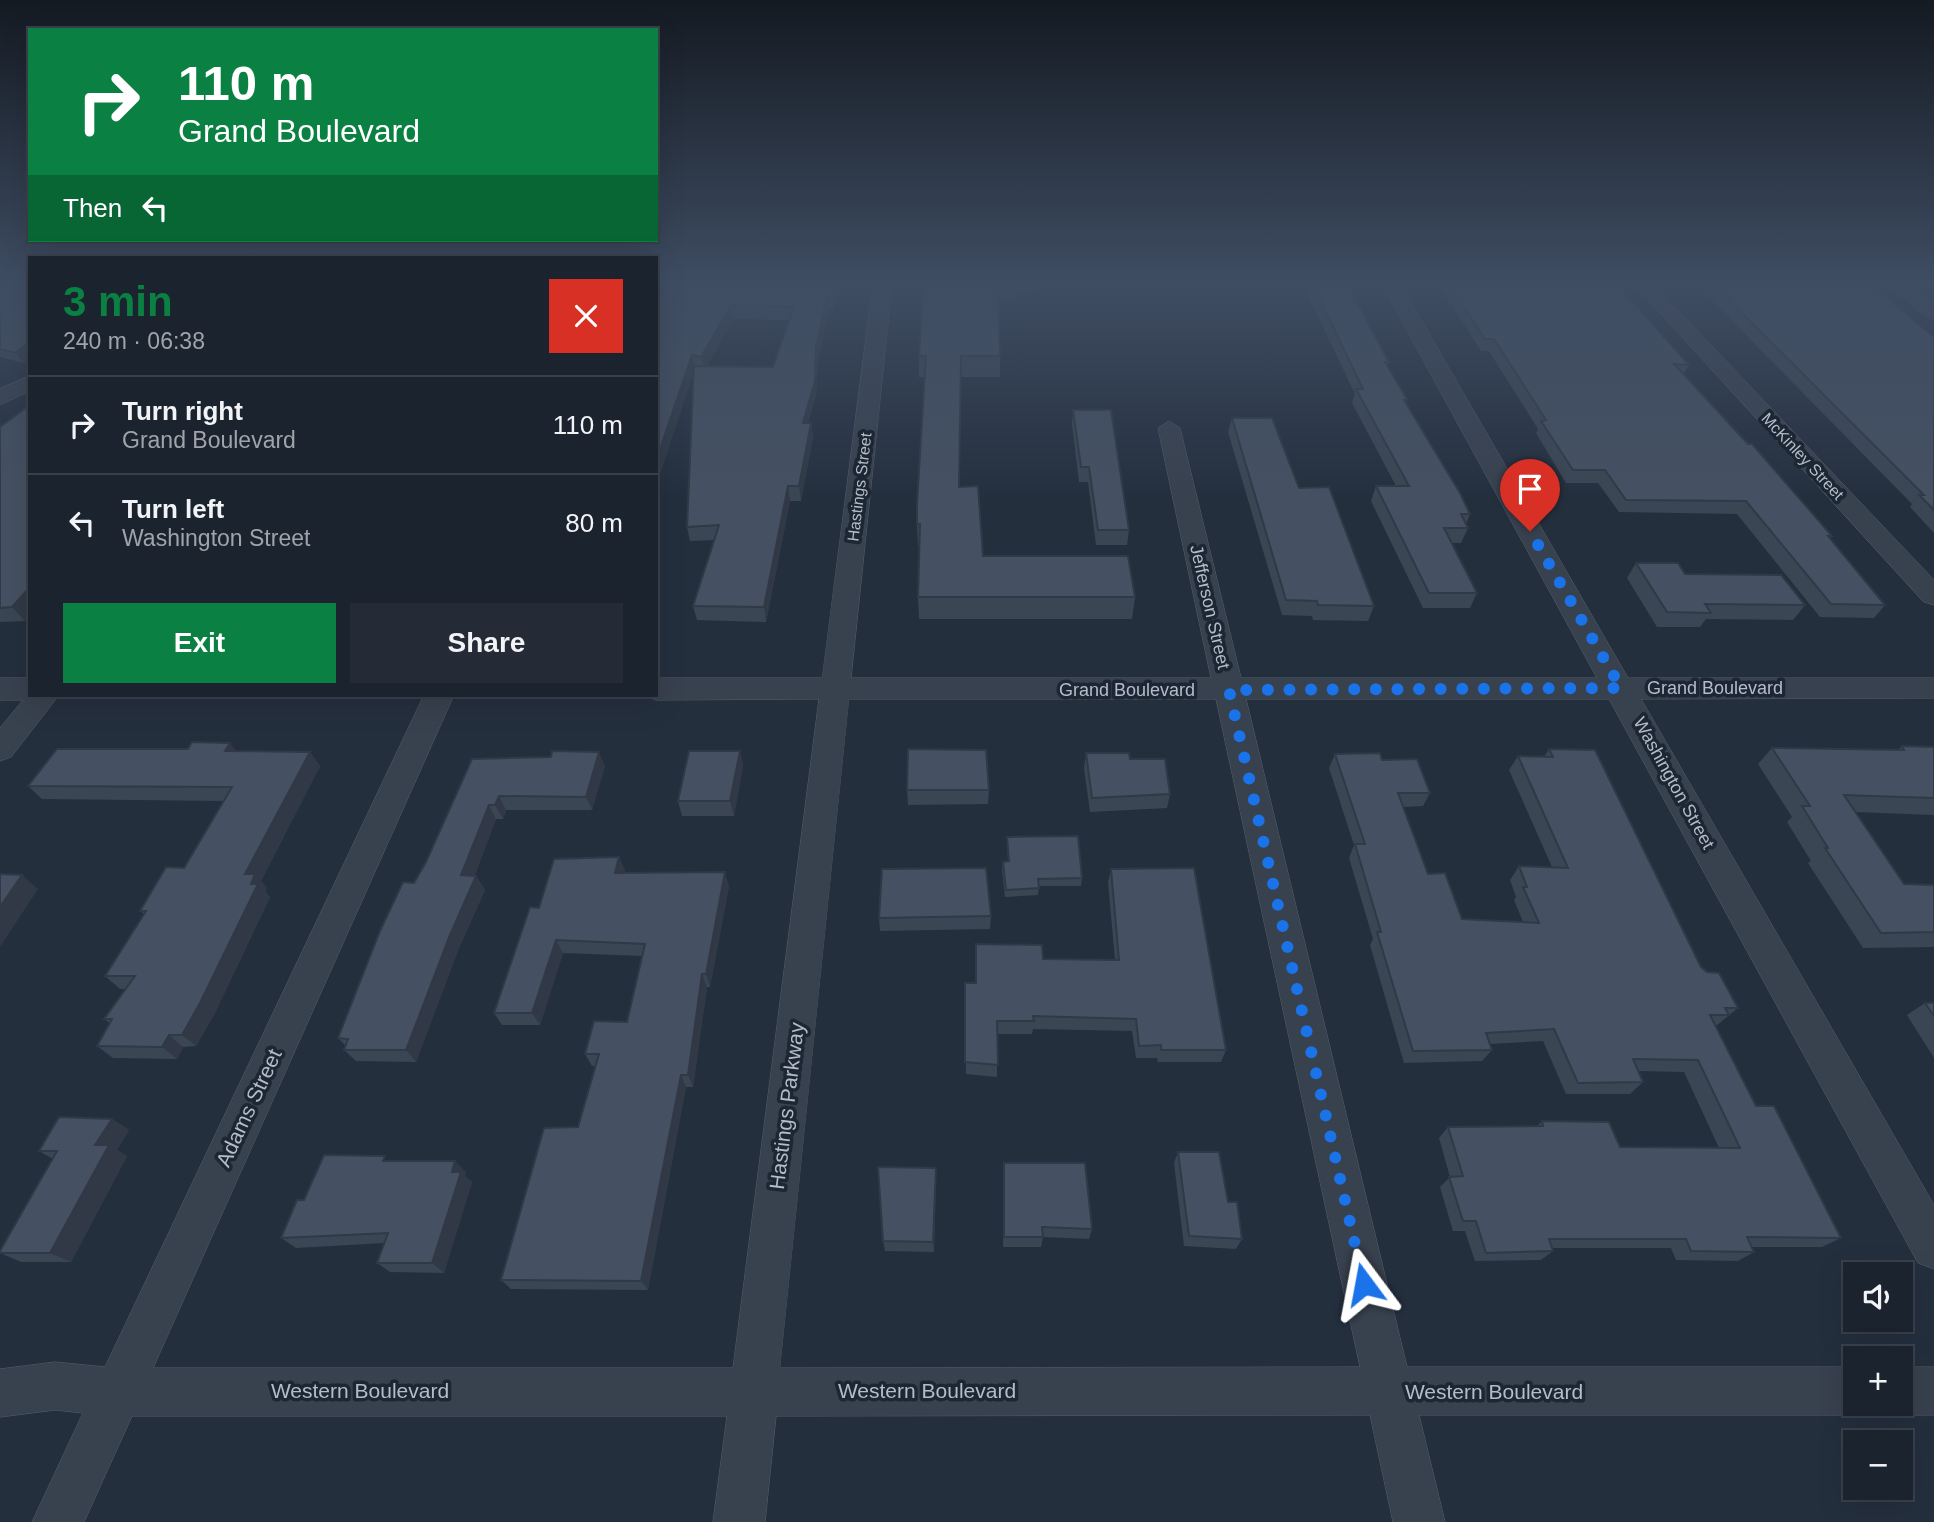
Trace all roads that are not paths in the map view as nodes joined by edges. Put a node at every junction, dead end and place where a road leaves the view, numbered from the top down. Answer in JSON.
{"nodes":[{"id":1,"x":874,"y":356,"type":"edge"},
{"id":2,"x":1430,"y":356,"type":"edge"},
{"id":3,"x":1710,"y":356,"type":"edge"},
{"id":4,"x":28,"y":383,"type":"edge"},
{"id":5,"x":0,"y":398,"type":"edge"},
{"id":6,"x":1169,"y":428,"type":"dead end"},
{"id":7,"x":1934,"y":596,"type":"edge"},
{"id":8,"x":1621,"y":688,"type":"junction"},
{"id":9,"x":1934,"y":688,"type":"edge"},
{"id":10,"x":0,"y":689,"type":"edge"},
{"id":11,"x":28,"y":689,"type":"edge"},
{"id":12,"x":658,"y":689,"type":"edge"},
{"id":13,"x":835,"y":690,"type":"junction"},
{"id":14,"x":1229,"y":690,"type":"junction"},
{"id":15,"x":42,"y":697,"type":"edge"},
{"id":16,"x":438,"y":697,"type":"edge"},
{"id":17,"x":0,"y":749,"type":"edge"},
{"id":18,"x":1934,"y":1247,"type":"edge"},
{"id":19,"x":754,"y":1391,"type":"junction"},
{"id":20,"x":1843,"y":1391,"type":"edge"},
{"id":21,"x":1913,"y":1391,"type":"edge"},
{"id":22,"x":1934,"y":1391,"type":"edge"},
{"id":23,"x":119,"y":1392,"type":"junction"},
{"id":24,"x":1389,"y":1392,"type":"junction"},
{"id":25,"x":0,"y":1393,"type":"edge"},
{"id":26,"x":58,"y":1522,"type":"edge"},
{"id":27,"x":739,"y":1522,"type":"edge"},
{"id":28,"x":1419,"y":1522,"type":"edge"}],
"edges":[{"from":1,"to":13,"type":"street","name":"Hastings Street"},
{"from":2,"to":8,"type":"street","name":"Washington Street"},
{"from":3,"to":7,"type":"street","name":"McKinley Street"},
{"from":4,"to":5,"type":"street"},
{"from":6,"to":14,"type":"street","name":"Jefferson Street"},
{"from":8,"to":9,"type":"street","name":"Grand Boulevard"},
{"from":8,"to":14,"type":"street","name":"Grand Boulevard"},
{"from":8,"to":18,"type":"street","name":"Washington Street"},
{"from":10,"to":11,"type":"street"},
{"from":12,"to":13,"type":"street","name":"Grand Boulevard"},
{"from":13,"to":14,"type":"street","name":"Grand Boulevard"},
{"from":13,"to":19,"type":"street","name":"Hastings Parkway"},
{"from":14,"to":24,"type":"street","name":"Jefferson Street"},
{"from":15,"to":17,"type":"street"},
{"from":16,"to":23,"type":"street","name":"Adams Street"},
{"from":19,"to":23,"type":"street","name":"Western Boulevard"},
{"from":19,"to":24,"type":"street","name":"Western Boulevard"},
{"from":19,"to":27,"type":"street","name":"Hastings Parkway"},
{"from":20,"to":24,"type":"street","name":"Western Boulevard"},
{"from":21,"to":22,"type":"street"},
{"from":23,"to":25,"type":"street","name":"Western Boulevard"},
{"from":23,"to":26,"type":"street","name":"Adams Street"},
{"from":24,"to":28,"type":"street","name":"Jefferson Street"}]}
